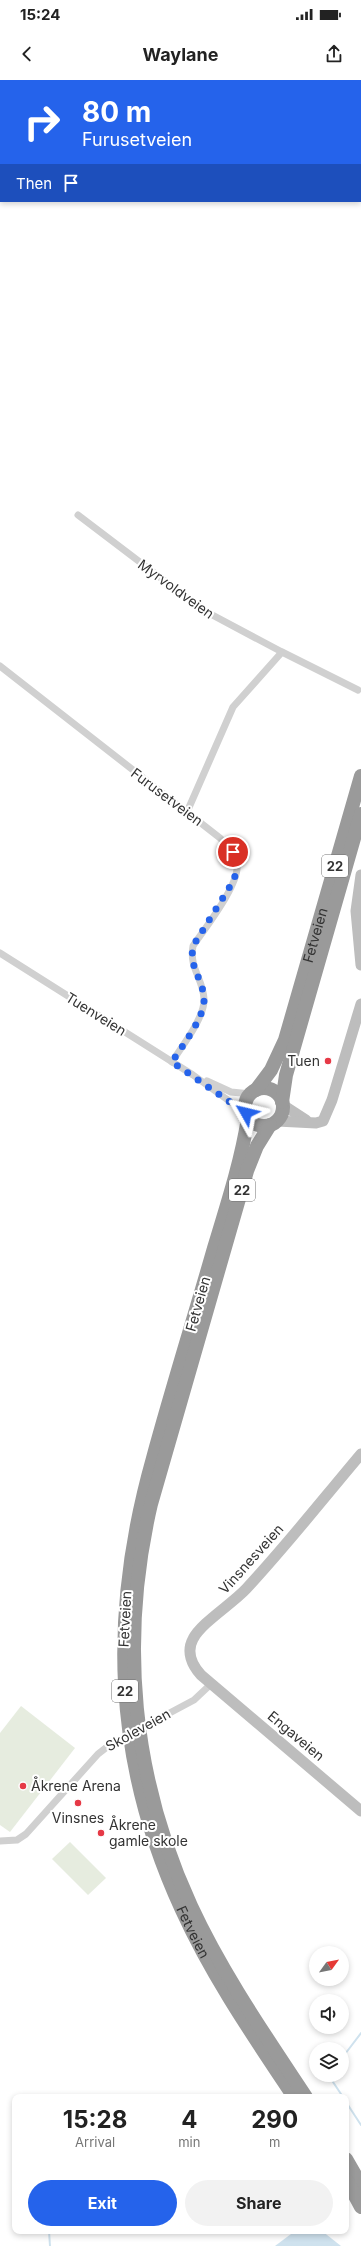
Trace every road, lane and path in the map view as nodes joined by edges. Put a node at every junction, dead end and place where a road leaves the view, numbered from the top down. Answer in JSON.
{"nodes":[{"id":1,"x":78,"y":515,"type":"dead end"},
{"id":2,"x":282,"y":652,"type":"junction"},
{"id":3,"x":0,"y":666,"type":"edge"},
{"id":4,"x":358,"y":690,"type":"dead end"},
{"id":5,"x":361,"y":776,"type":"edge"},
{"id":6,"x":187,"y":812,"type":"junction"},
{"id":7,"x":361,"y":814,"type":"edge"},
{"id":8,"x":361,"y":875,"type":"edge"},
{"id":9,"x":360,"y":952,"type":"edge"},
{"id":10,"x":0,"y":953,"type":"edge"},
{"id":11,"x":361,"y":965,"type":"edge"},
{"id":12,"x":361,"y":1004,"type":"edge"},
{"id":13,"x":172,"y":1062,"type":"junction"},
{"id":14,"x":193,"y":1075,"type":"junction"},
{"id":15,"x":253,"y":1092,"type":"junction"},
{"id":16,"x":283,"y":1104,"type":"junction"},
{"id":17,"x":247,"y":1116,"type":"junction"},
{"id":18,"x":273,"y":1123,"type":"junction"},
{"id":19,"x":310,"y":1123,"type":"junction"},
{"id":20,"x":361,"y":1454,"type":"edge"},
{"id":21,"x":211,"y":1684,"type":"junction"},
{"id":22,"x":361,"y":1811,"type":"edge"},
{"id":23,"x":0,"y":1841,"type":"edge"},
{"id":24,"x":292,"y":2094,"type":"edge"},
{"id":25,"x":304,"y":2094,"type":"edge"},
{"id":26,"x":349,"y":2164,"type":"edge"},
{"id":27,"x":349,"y":2185,"type":"edge"},
{"id":28,"x":361,"y":2185,"type":"edge"},
{"id":29,"x":361,"y":2207,"type":"edge"}],
"edges":[{"from":1,"to":2,"type":"street","name":"Myrvoldveien"},
{"from":2,"to":4,"type":"street","name":"Myrvoldveien"},
{"from":2,"to":6,"type":"street"},
{"from":3,"to":6,"type":"street","name":"Furusetveien"},
{"from":5,"to":15,"type":"highway","name":"Fetveien","number":"22"},
{"from":6,"to":13,"type":"street","name":"Furusetveien"},
{"from":7,"to":16,"type":"highway","name":"Fetveien","number":"22"},
{"from":8,"to":9,"type":"main road"},
{"from":9,"to":11,"type":"main road"},
{"from":10,"to":13,"type":"street","name":"Tuenveien"},
{"from":12,"to":19,"type":"main road"},
{"from":13,"to":14,"type":"street","name":"Tuenveien"},
{"from":14,"to":15,"type":"street","name":"Tuenveien"},
{"from":14,"to":17,"type":"street","name":"Tuenveien"},
{"from":15,"to":16,"type":"highway"},
{"from":15,"to":17,"type":"highway","number":"22"},
{"from":16,"to":18,"type":"highway","number":"22"},
{"from":16,"to":19,"type":"main road"},
{"from":17,"to":18,"type":"highway"},
{"from":17,"to":24,"type":"highway","name":"Fetveien","number":"22"},
{"from":18,"to":19,"type":"main road"},
{"from":18,"to":25,"type":"highway","name":"Fetveien","number":"22"},
{"from":20,"to":21,"type":"main road","name":"Vinsnesveien"},
{"from":21,"to":22,"type":"main road","name":"Engaveien"},
{"from":21,"to":23,"type":"street","name":"Skoleveien","bridge":true},
{"from":26,"to":28,"type":"highway"},
{"from":27,"to":29,"type":"highway"}]}
